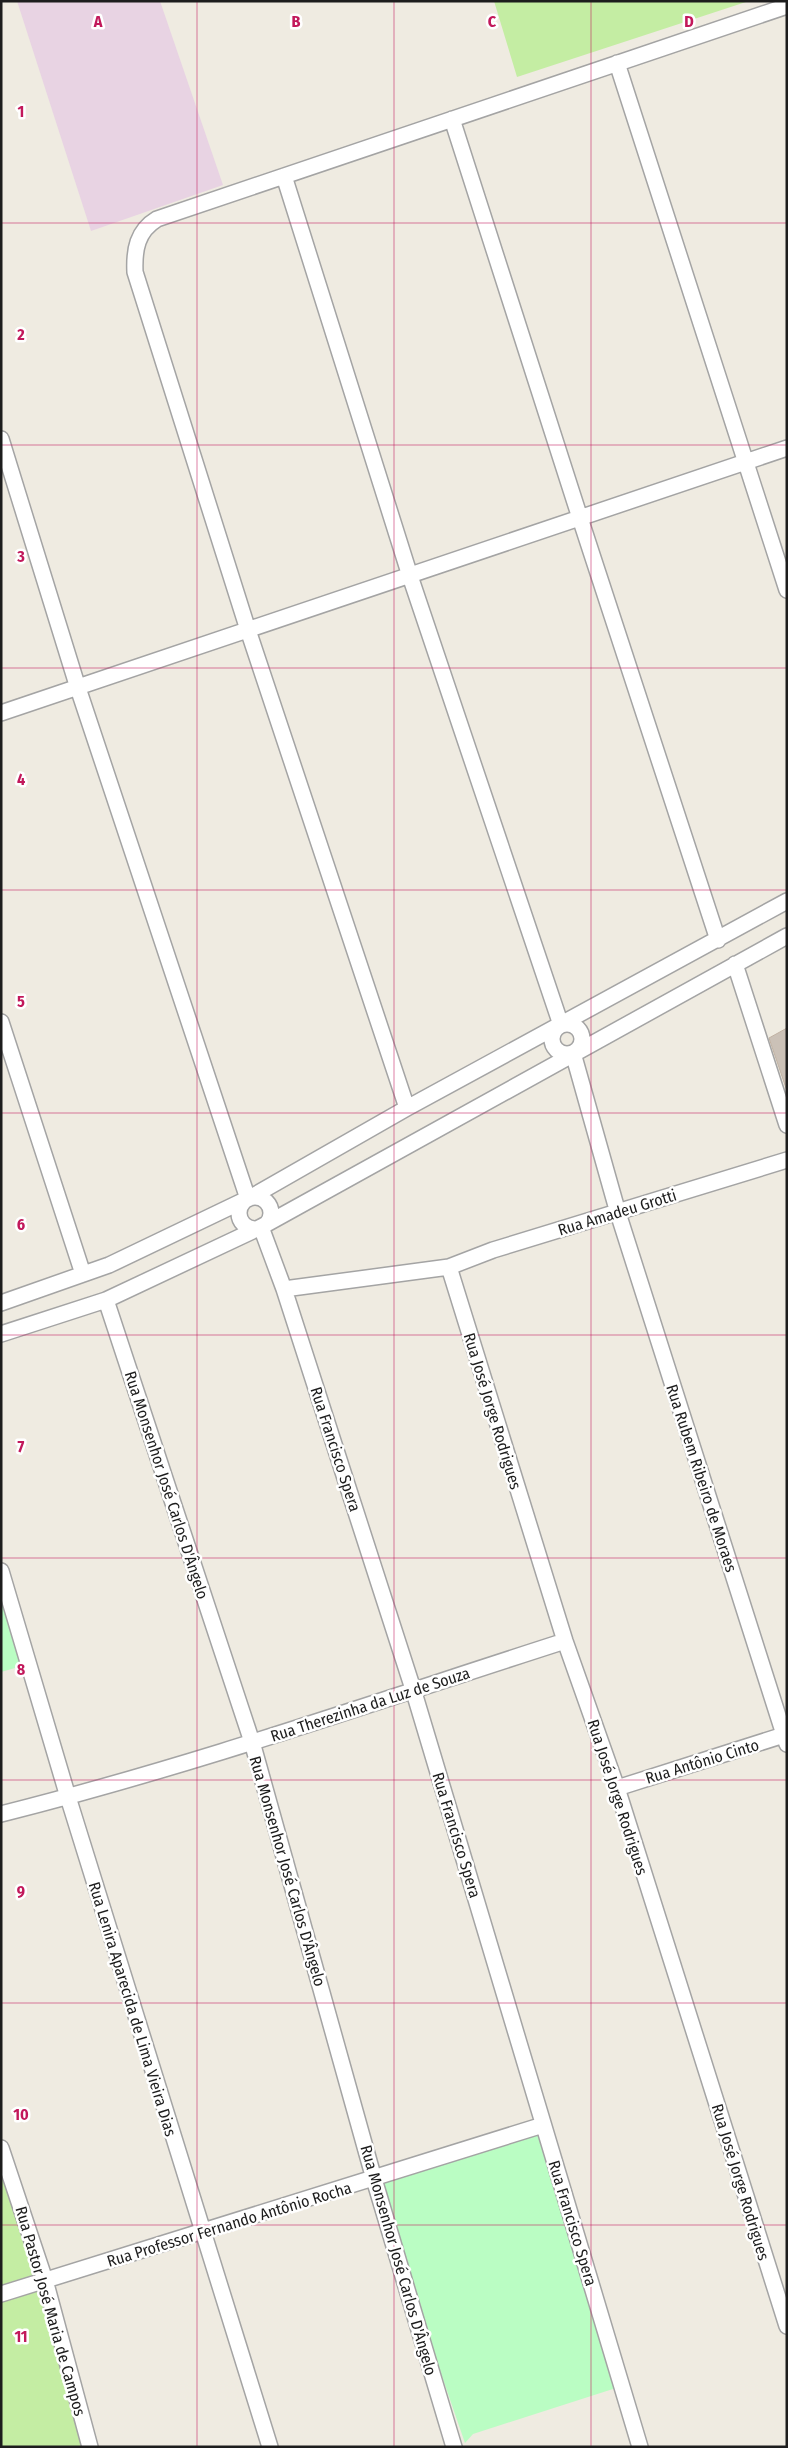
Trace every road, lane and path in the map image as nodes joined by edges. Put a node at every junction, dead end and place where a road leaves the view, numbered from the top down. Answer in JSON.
{"nodes":[{"id":1,"x":787,"y":6,"type":"edge"},
{"id":2,"x":617,"y":63,"type":"junction"},
{"id":3,"x":452,"y":119,"type":"junction"},
{"id":4,"x":284,"y":176,"type":"junction"},
{"id":5,"x":1,"y":439,"type":"edge"},
{"id":6,"x":787,"y":448,"type":"edge"},
{"id":7,"x":745,"y":462,"type":"junction"},
{"id":8,"x":580,"y":518,"type":"junction"},
{"id":9,"x":410,"y":576,"type":"junction"},
{"id":10,"x":787,"y":590,"type":"edge"},
{"id":11,"x":248,"y":630,"type":"junction"},
{"id":12,"x":78,"y":688,"type":"junction"},
{"id":13,"x":1,"y":714,"type":"edge"},
{"id":14,"x":787,"y":900,"type":"edge"},
{"id":15,"x":787,"y":936,"type":"edge"},
{"id":16,"x":718,"y":940,"type":"junction"},
{"id":17,"x":735,"y":964,"type":"junction"},
{"id":18,"x":1,"y":1022,"type":"edge"},
{"id":19,"x":561,"y":1025,"type":"junction"},
{"id":20,"x":572,"y":1053,"type":"junction"},
{"id":21,"x":407,"y":1108,"type":"junction"},
{"id":22,"x":787,"y":1125,"type":"edge"},
{"id":23,"x":787,"y":1160,"type":"edge"},
{"id":24,"x":248,"y":1199,"type":"junction"},
{"id":25,"x":618,"y":1213,"type":"junction"},
{"id":26,"x":262,"y":1228,"type":"junction"},
{"id":27,"x":449,"y":1267,"type":"junction"},
{"id":28,"x":84,"y":1274,"type":"junction"},
{"id":29,"x":284,"y":1289,"type":"junction"},
{"id":30,"x":106,"y":1300,"type":"junction"},
{"id":31,"x":1,"y":1303,"type":"edge"},
{"id":32,"x":1,"y":1334,"type":"edge"},
{"id":33,"x":1,"y":1571,"type":"edge"},
{"id":34,"x":565,"y":1641,"type":"junction"},
{"id":35,"x":413,"y":1690,"type":"junction"},
{"id":36,"x":786,"y":1738,"type":"edge"},
{"id":37,"x":252,"y":1742,"type":"junction"},
{"id":38,"x":617,"y":1788,"type":"junction"},
{"id":39,"x":68,"y":1797,"type":"junction"},
{"id":40,"x":1,"y":1814,"type":"edge"},
{"id":41,"x":543,"y":2125,"type":"junction"},
{"id":42,"x":1,"y":2148,"type":"edge"},
{"id":43,"x":374,"y":2179,"type":"junction"},
{"id":44,"x":202,"y":2232,"type":"junction"},
{"id":45,"x":45,"y":2280,"type":"junction"},
{"id":46,"x":1,"y":2294,"type":"edge"},
{"id":47,"x":784,"y":2307,"type":"edge"},
{"id":48,"x":787,"y":2326,"type":"edge"},
{"id":49,"x":90,"y":2447,"type":"edge"},
{"id":50,"x":270,"y":2447,"type":"edge"},
{"id":51,"x":454,"y":2447,"type":"edge"},
{"id":52,"x":640,"y":2447,"type":"edge"}],
"edges":[{"from":1,"to":2,"type":"street"},
{"from":2,"to":3,"type":"street"},
{"from":2,"to":7,"type":"street"},
{"from":3,"to":4,"type":"street"},
{"from":3,"to":8,"type":"street"},
{"from":4,"to":9,"type":"street"},
{"from":4,"to":11,"type":"street"},
{"from":5,"to":12,"type":"street"},
{"from":6,"to":7,"type":"street"},
{"from":7,"to":8,"type":"street"},
{"from":7,"to":10,"type":"street"},
{"from":8,"to":9,"type":"street"},
{"from":8,"to":16,"type":"street"},
{"from":9,"to":11,"type":"street"},
{"from":9,"to":19,"type":"street"},
{"from":11,"to":12,"type":"street"},
{"from":11,"to":21,"type":"street"},
{"from":12,"to":13,"type":"street"},
{"from":12,"to":24,"type":"street"},
{"from":14,"to":16,"type":"street"},
{"from":15,"to":17,"type":"street"},
{"from":16,"to":19,"type":"street"},
{"from":17,"to":20,"type":"street"},
{"from":17,"to":22,"type":"street"},
{"from":18,"to":28,"type":"street"},
{"from":19,"to":20,"type":"street"},
{"from":19,"to":21,"type":"street"},
{"from":20,"to":25,"type":"street","name":"Rua Rubem Ribeiro de Moraes"},
{"from":20,"to":26,"type":"street"},
{"from":21,"to":24,"type":"street"},
{"from":23,"to":25,"type":"street","name":"Rua Amadeu Grotti"},
{"from":24,"to":26,"type":"street"},
{"from":24,"to":26,"type":"street"},
{"from":24,"to":28,"type":"street"},
{"from":25,"to":27,"type":"street","name":"Rua Amadeu Grotti"},
{"from":25,"to":36,"type":"street","name":"Rua Rubem Ribeiro de Moraes"},
{"from":26,"to":29,"type":"street","name":"Rua Francisco Spera"},
{"from":26,"to":30,"type":"street"},
{"from":27,"to":29,"type":"street","name":"Rua Amadeu Grotti"},
{"from":27,"to":34,"type":"street","name":"Rua José Jorge Rodrigues"},
{"from":28,"to":31,"type":"street"},
{"from":29,"to":35,"type":"street","name":"Rua Francisco Spera"},
{"from":30,"to":32,"type":"street"},
{"from":30,"to":37,"type":"street","name":"Rua Monsenhor José Carlos D'Ângelo"},
{"from":33,"to":39,"type":"street","name":"Rua Lenira Aparecida de Lima Vieira Dias"},
{"from":34,"to":35,"type":"street","name":"Rua Therezinha da Luz de Souza"},
{"from":34,"to":38,"type":"street","name":"Rua José Jorge Rodrigues"},
{"from":35,"to":37,"type":"street","name":"Rua Therezinha da Luz de Souza"},
{"from":35,"to":41,"type":"street","name":"Rua Francisco Spera"},
{"from":36,"to":38,"type":"street","name":"Rua Antônio Cinto"},
{"from":37,"to":39,"type":"street","name":"Rua Therezinha da Luz de Souza"},
{"from":37,"to":43,"type":"street","name":"Rua Monsenhor José Carlos D'Ângelo"},
{"from":38,"to":47,"type":"street","name":"Rua José Jorge Rodrigues"},
{"from":39,"to":40,"type":"street","name":"Rua Therezinha da Luz de Souza"},
{"from":39,"to":44,"type":"street","name":"Rua Lenira Aparecida de Lima Vieira Dias"},
{"from":41,"to":43,"type":"street","name":"Rua Professor Fernando Antônio Rocha"},
{"from":41,"to":52,"type":"street","name":"Rua Francisco Spera"},
{"from":42,"to":45,"type":"street","name":"Rua Pastor José Maria de Campos"},
{"from":43,"to":44,"type":"street","name":"Rua Professor Fernando Antônio Rocha"},
{"from":43,"to":51,"type":"street","name":"Rua Monsenhor José Carlos D'Ângelo"},
{"from":44,"to":45,"type":"street","name":"Rua Professor Fernando Antônio Rocha"},
{"from":44,"to":50,"type":"street","name":"Rua Lenira Aparecida de Lima Vieira Dias"},
{"from":45,"to":46,"type":"street","name":"Rua Professor Fernando Antônio Rocha"},
{"from":45,"to":49,"type":"street","name":"Rua Pastor José Maria de Campos"},
{"from":47,"to":48,"type":"street","name":"Rua José Jorge Rodrigues"}]}
